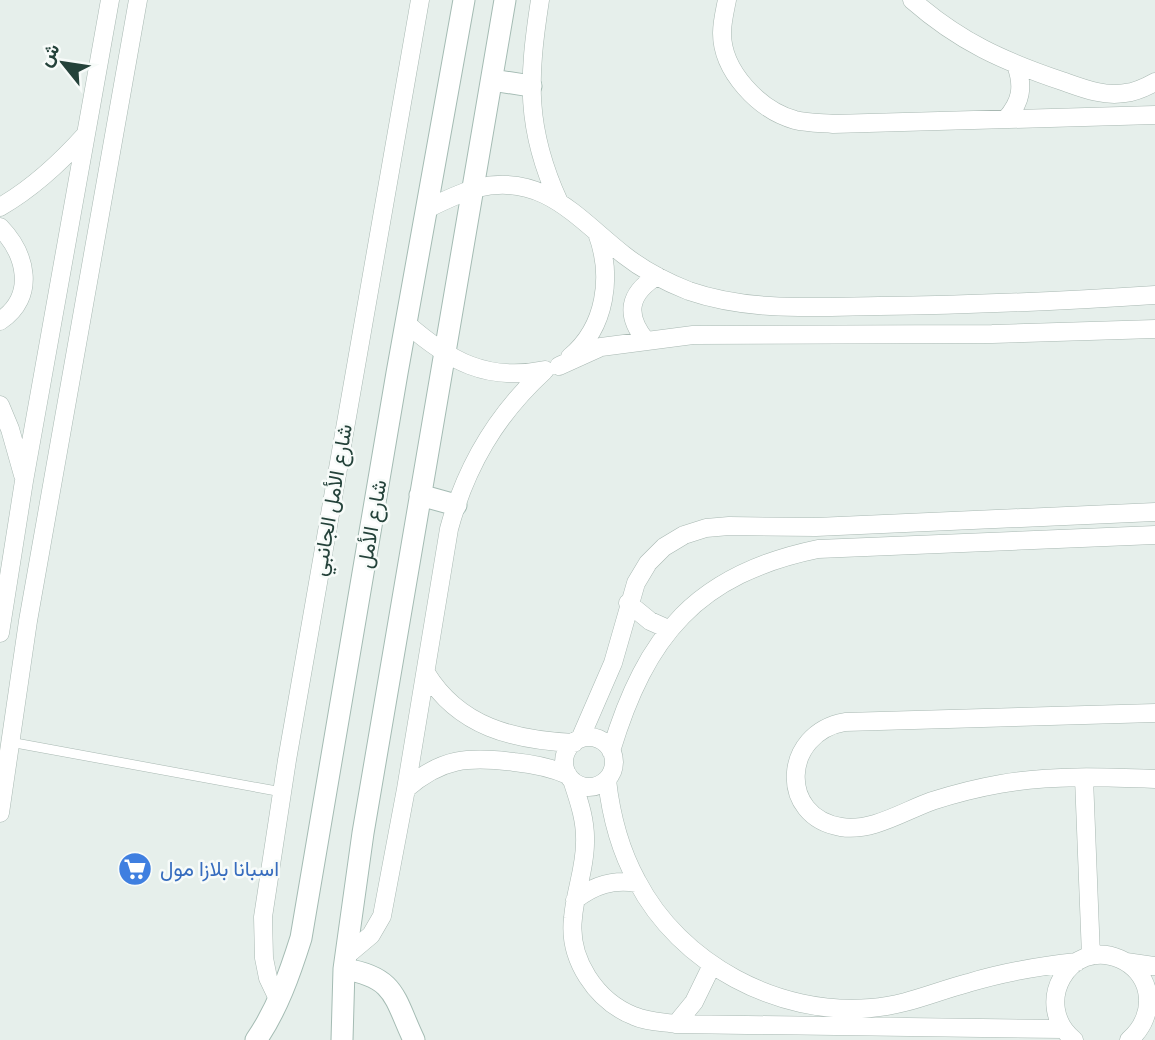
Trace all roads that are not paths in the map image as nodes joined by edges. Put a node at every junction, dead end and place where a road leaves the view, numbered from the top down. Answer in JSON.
{"nodes":[{"id":1,"x":110,"y":0,"type":"edge"},
{"id":2,"x":138,"y":0,"type":"edge"},
{"id":3,"x":420,"y":0,"type":"edge"},
{"id":4,"x":464,"y":0,"type":"edge"},
{"id":5,"x":505,"y":0,"type":"edge"},
{"id":6,"x":540,"y":0,"type":"edge"},
{"id":7,"x":727,"y":0,"type":"edge"},
{"id":8,"x":912,"y":0,"type":"edge"},
{"id":9,"x":1016,"y":65,"type":"junction"},
{"id":10,"x":492,"y":80,"type":"junction"},
{"id":11,"x":1155,"y":82,"type":"edge"},
{"id":12,"x":531,"y":86,"type":"junction"},
{"id":13,"x":1155,"y":115,"type":"edge"},
{"id":14,"x":1006,"y":119,"type":"junction"},
{"id":15,"x":86,"y":134,"type":"junction"},
{"id":16,"x":474,"y":189,"type":"junction"},
{"id":17,"x":559,"y":202,"type":"junction"},
{"id":18,"x":0,"y":206,"type":"edge"},
{"id":19,"x":428,"y":209,"type":"junction"},
{"id":20,"x":0,"y":227,"type":"edge"},
{"id":21,"x":596,"y":229,"type":"junction"},
{"id":22,"x":657,"y":276,"type":"junction"},
{"id":23,"x":1155,"y":295,"type":"edge"},
{"id":24,"x":990,"y":305,"type":"junction"},
{"id":25,"x":0,"y":320,"type":"edge"},
{"id":26,"x":407,"y":323,"type":"junction"},
{"id":27,"x":1155,"y":329,"type":"edge"},
{"id":28,"x":992,"y":334,"type":"junction"},
{"id":29,"x":646,"y":341,"type":"junction"},
{"id":30,"x":445,"y":353,"type":"junction"},
{"id":31,"x":551,"y":369,"type":"junction"},
{"id":32,"x":0,"y":405,"type":"edge"},
{"id":33,"x":24,"y":481,"type":"junction"},
{"id":34,"x":420,"y":495,"type":"junction"},
{"id":35,"x":456,"y":505,"type":"junction"},
{"id":36,"x":1155,"y":512,"type":"edge"},
{"id":37,"x":776,"y":527,"type":"junction"},
{"id":38,"x":1155,"y":535,"type":"edge"},
{"id":39,"x":785,"y":556,"type":"junction"},
{"id":40,"x":628,"y":603,"type":"junction"},
{"id":41,"x":668,"y":629,"type":"junction"},
{"id":42,"x":0,"y":633,"type":"edge"},
{"id":43,"x":426,"y":673,"type":"junction"},
{"id":44,"x":1155,"y":713,"type":"edge"},
{"id":45,"x":577,"y":741,"type":"junction"},
{"id":46,"x":10,"y":742,"type":"junction"},
{"id":47,"x":611,"y":751,"type":"junction"},
{"id":48,"x":570,"y":778,"type":"junction"},
{"id":49,"x":1084,"y":778,"type":"junction"},
{"id":50,"x":1155,"y":779,"type":"edge"},
{"id":51,"x":607,"y":780,"type":"junction"},
{"id":52,"x":406,"y":789,"type":"junction"},
{"id":53,"x":282,"y":792,"type":"junction"},
{"id":54,"x":0,"y":813,"type":"edge"},
{"id":55,"x":637,"y":883,"type":"junction"},
{"id":56,"x":575,"y":900,"type":"junction"},
{"id":57,"x":1084,"y":959,"type":"junction"},
{"id":58,"x":345,"y":962,"type":"junction"},
{"id":59,"x":1126,"y":962,"type":"junction"},
{"id":60,"x":712,"y":965,"type":"junction"},
{"id":61,"x":1155,"y":966,"type":"edge"},
{"id":62,"x":278,"y":999,"type":"junction"},
{"id":63,"x":676,"y":1024,"type":"junction"},
{"id":64,"x":1148,"y":1025,"type":"edge"},
{"id":65,"x":1069,"y":1035,"type":"edge"},
{"id":66,"x":256,"y":1040,"type":"edge"},
{"id":67,"x":342,"y":1040,"type":"edge"},
{"id":68,"x":414,"y":1040,"type":"edge"},
{"id":69,"x":1129,"y":1040,"type":"edge"}],
"edges":[{"from":1,"to":15,"type":"street"},
{"from":2,"to":46,"type":"street"},
{"from":3,"to":53,"type":"street","name":"شارع الأمل الجانبي"},
{"from":4,"to":19,"type":"main road","name":"شارع الأمل"},
{"from":5,"to":10,"type":"main road","name":"شارع الأمل"},
{"from":6,"to":12,"type":"street"},
{"from":7,"to":14,"type":"street"},
{"from":8,"to":9,"type":"street"},
{"from":9,"to":11,"type":"street"},
{"from":9,"to":14,"type":"street"},
{"from":10,"to":12,"type":"main road"},
{"from":10,"to":16,"type":"main road","name":"شارع الأمل"},
{"from":12,"to":17,"type":"street"},
{"from":13,"to":14,"type":"street"},
{"from":15,"to":18,"type":"street"},
{"from":15,"to":33,"type":"street"},
{"from":16,"to":17,"type":"street"},
{"from":16,"to":19,"type":"street"},
{"from":16,"to":30,"type":"main road","name":"شارع الأمل"},
{"from":17,"to":21,"type":"street"},
{"from":19,"to":26,"type":"main road","name":"شارع الأمل"},
{"from":20,"to":25,"type":"street"},
{"from":21,"to":22,"type":"street"},
{"from":21,"to":31,"type":"street"},
{"from":22,"to":24,"type":"street"},
{"from":22,"to":29,"type":"street"},
{"from":23,"to":24,"type":"street"},
{"from":24,"to":28,"type":"street"},
{"from":26,"to":30,"type":"street"},
{"from":26,"to":62,"type":"main road","name":"شارع الأمل"},
{"from":27,"to":28,"type":"street"},
{"from":28,"to":29,"type":"street"},
{"from":29,"to":31,"type":"street"},
{"from":30,"to":31,"type":"street"},
{"from":30,"to":34,"type":"main road","name":"شارع الأمل"},
{"from":31,"to":35,"type":"street"},
{"from":32,"to":33,"type":"street"},
{"from":33,"to":42,"type":"street"},
{"from":34,"to":35,"type":"main road"},
{"from":34,"to":58,"type":"main road","name":"شارع الأمل"},
{"from":35,"to":43,"type":"street"},
{"from":36,"to":37,"type":"street"},
{"from":37,"to":39,"type":"street"},
{"from":37,"to":40,"type":"street"},
{"from":38,"to":39,"type":"street"},
{"from":39,"to":41,"type":"street"},
{"from":40,"to":41,"type":"street"},
{"from":40,"to":45,"type":"street"},
{"from":41,"to":47,"type":"street"},
{"from":43,"to":45,"type":"street"},
{"from":43,"to":52,"type":"street"},
{"from":44,"to":49,"type":"street"},
{"from":45,"to":47,"type":"street"},
{"from":45,"to":48,"type":"street"},
{"from":46,"to":53,"type":"lane"},
{"from":46,"to":54,"type":"street"},
{"from":47,"to":51,"type":"street"},
{"from":48,"to":51,"type":"street"},
{"from":48,"to":52,"type":"street"},
{"from":48,"to":56,"type":"street"},
{"from":49,"to":50,"type":"street"},
{"from":49,"to":57,"type":"street"},
{"from":51,"to":55,"type":"street"},
{"from":52,"to":58,"type":"street"},
{"from":53,"to":62,"type":"street","name":"شارع الأمل الجانبي"},
{"from":55,"to":56,"type":"street"},
{"from":55,"to":60,"type":"street"},
{"from":56,"to":63,"type":"street"},
{"from":57,"to":59,"type":"street"},
{"from":57,"to":60,"type":"street"},
{"from":57,"to":65,"type":"street"},
{"from":58,"to":67,"type":"main road","name":"شارع الأمل"},
{"from":58,"to":68,"type":"main road"},
{"from":59,"to":61,"type":"street"},
{"from":59,"to":64,"type":"street"},
{"from":60,"to":63,"type":"street"},
{"from":62,"to":66,"type":"main road","name":"شارع الأمل"},
{"from":63,"to":65,"type":"street"},
{"from":64,"to":69,"type":"street"}]}
